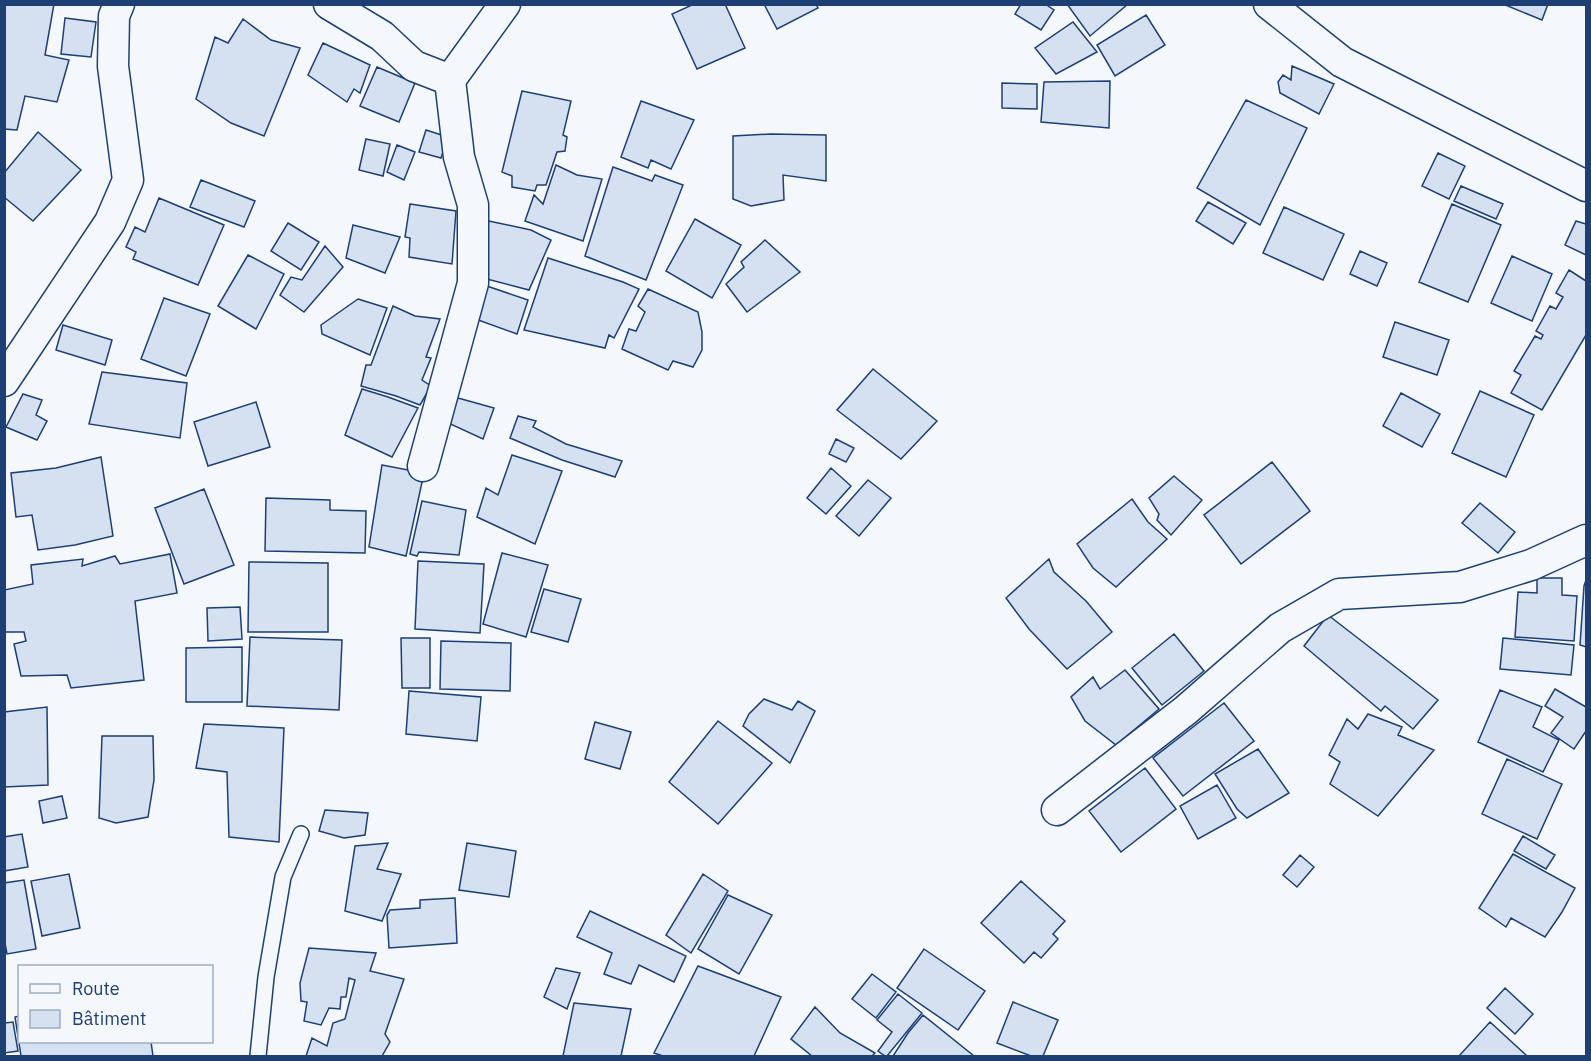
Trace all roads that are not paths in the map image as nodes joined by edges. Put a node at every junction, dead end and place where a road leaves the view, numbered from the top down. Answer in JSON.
{"nodes":[{"id":1,"x":119,"y":4,"type":"edge"},
{"id":2,"x":329,"y":4,"type":"edge"},
{"id":3,"x":505,"y":4,"type":"edge"},
{"id":4,"x":1269,"y":4,"type":"edge"},
{"id":5,"x":450,"y":80,"type":"junction"},
{"id":6,"x":1587,"y":186,"type":"edge"},
{"id":7,"x":4,"y":381,"type":"edge"},
{"id":8,"x":423,"y":466,"type":"dead end"},
{"id":9,"x":1587,"y":540,"type":"edge"},
{"id":10,"x":1057,"y":810,"type":"dead end"},
{"id":11,"x":302,"y":834,"type":"dead end"},
{"id":12,"x":258,"y":1056,"type":"edge"}],
"edges":[{"from":1,"to":7,"type":"street"},
{"from":2,"to":5,"type":"street"},
{"from":3,"to":5,"type":"street"},
{"from":4,"to":6,"type":"street"},
{"from":5,"to":8,"type":"street"},
{"from":9,"to":10,"type":"street"},
{"from":11,"to":12,"type":"lane"}]}
